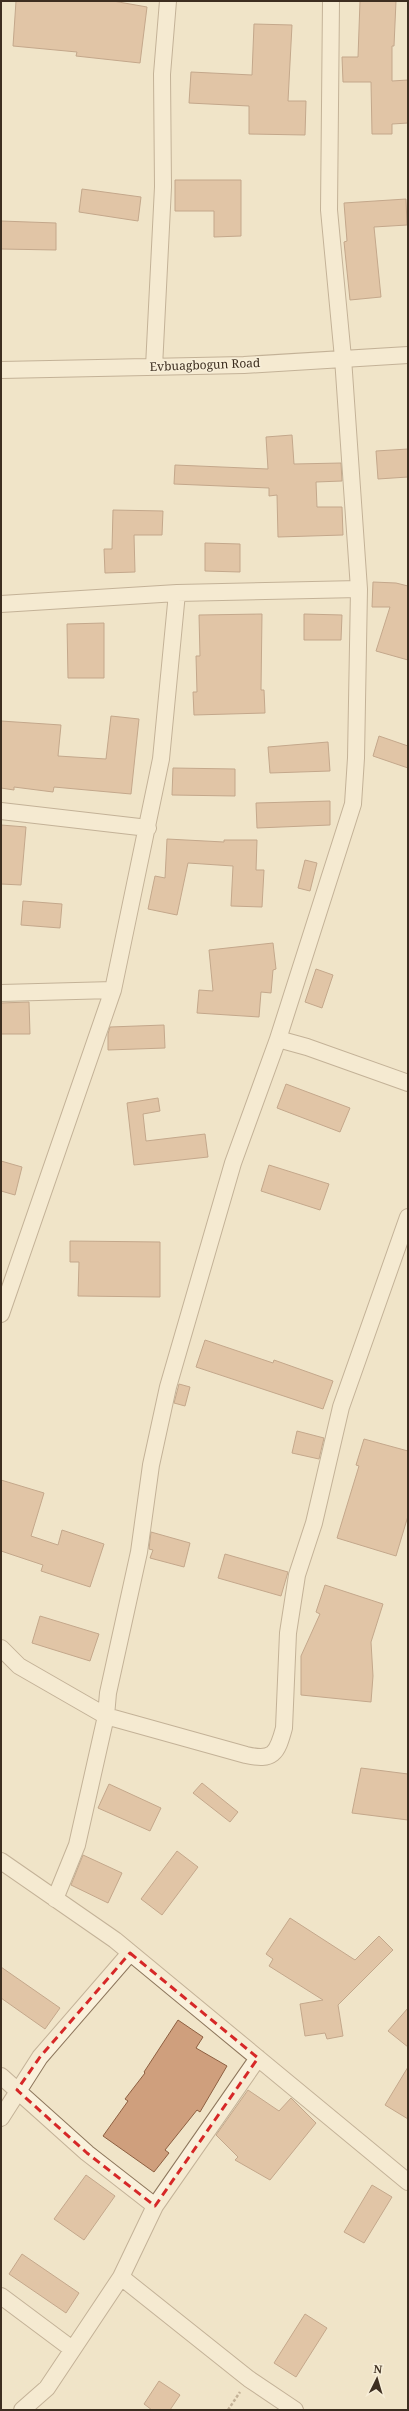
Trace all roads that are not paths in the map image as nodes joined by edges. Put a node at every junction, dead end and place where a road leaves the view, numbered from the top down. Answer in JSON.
{"nodes":[{"id":1,"x":168,"y":1,"type":"edge"},
{"id":2,"x":331,"y":1,"type":"edge"},
{"id":3,"x":408,"y":355,"type":"edge"},
{"id":4,"x":343,"y":358,"type":"junction"},
{"id":5,"x":154,"y":367,"type":"junction"},
{"id":6,"x":1,"y":370,"type":"edge"},
{"id":7,"x":359,"y":590,"type":"junction"},
{"id":8,"x":177,"y":593,"type":"junction"},
{"id":9,"x":1,"y":604,"type":"edge"},
{"id":10,"x":1,"y":811,"type":"edge"},
{"id":11,"x":148,"y":828,"type":"junction"},
{"id":12,"x":114,"y":990,"type":"junction"},
{"id":13,"x":1,"y":993,"type":"edge"},
{"id":14,"x":278,"y":1039,"type":"junction"},
{"id":15,"x":408,"y":1083,"type":"edge"},
{"id":16,"x":408,"y":1217,"type":"edge"},
{"id":17,"x":1,"y":1314,"type":"edge"},
{"id":18,"x":1,"y":1648,"type":"edge"},
{"id":19,"x":106,"y":1716,"type":"junction"},
{"id":20,"x":1,"y":1861,"type":"edge"},
{"id":21,"x":55,"y":1899,"type":"junction"},
{"id":22,"x":130,"y":1953,"type":"junction"},
{"id":23,"x":258,"y":2058,"type":"junction"},
{"id":24,"x":1,"y":2076,"type":"edge"},
{"id":25,"x":17,"y":2090,"type":"junction"},
{"id":26,"x":1,"y":2118,"type":"edge"},
{"id":27,"x":408,"y":2182,"type":"edge"},
{"id":28,"x":155,"y":2206,"type":"junction"},
{"id":29,"x":122,"y":2277,"type":"junction"},
{"id":30,"x":1,"y":2296,"type":"edge"},
{"id":31,"x":72,"y":2349,"type":"junction"},
{"id":32,"x":22,"y":2410,"type":"edge"},
{"id":33,"x":295,"y":2410,"type":"edge"}],
"edges":[{"from":1,"to":5,"type":"street"},
{"from":2,"to":4,"type":"street"},
{"from":3,"to":4,"type":"street","name":"Evbuagbogun Road"},
{"from":4,"to":5,"type":"street","name":"Evbuagbogun Road"},
{"from":4,"to":7,"type":"street"},
{"from":5,"to":6,"type":"street","name":"Evbuagbogun Road"},
{"from":7,"to":8,"type":"street"},
{"from":7,"to":14,"type":"street"},
{"from":8,"to":9,"type":"street"},
{"from":8,"to":11,"type":"street"},
{"from":10,"to":11,"type":"street"},
{"from":11,"to":12,"type":"street"},
{"from":12,"to":13,"type":"street"},
{"from":12,"to":17,"type":"street"},
{"from":14,"to":15,"type":"street"},
{"from":14,"to":19,"type":"street"},
{"from":16,"to":19,"type":"street"},
{"from":18,"to":19,"type":"street"},
{"from":19,"to":21,"type":"street"},
{"from":20,"to":21,"type":"street"},
{"from":21,"to":22,"type":"street"},
{"from":22,"to":23,"type":"street"},
{"from":22,"to":25,"type":"street"},
{"from":23,"to":27,"type":"street"},
{"from":23,"to":28,"type":"street"},
{"from":24,"to":25,"type":"street"},
{"from":25,"to":26,"type":"street"},
{"from":25,"to":28,"type":"street"},
{"from":28,"to":29,"type":"street"},
{"from":29,"to":31,"type":"street"},
{"from":29,"to":33,"type":"street"},
{"from":30,"to":31,"type":"street"},
{"from":31,"to":32,"type":"street"}]}
